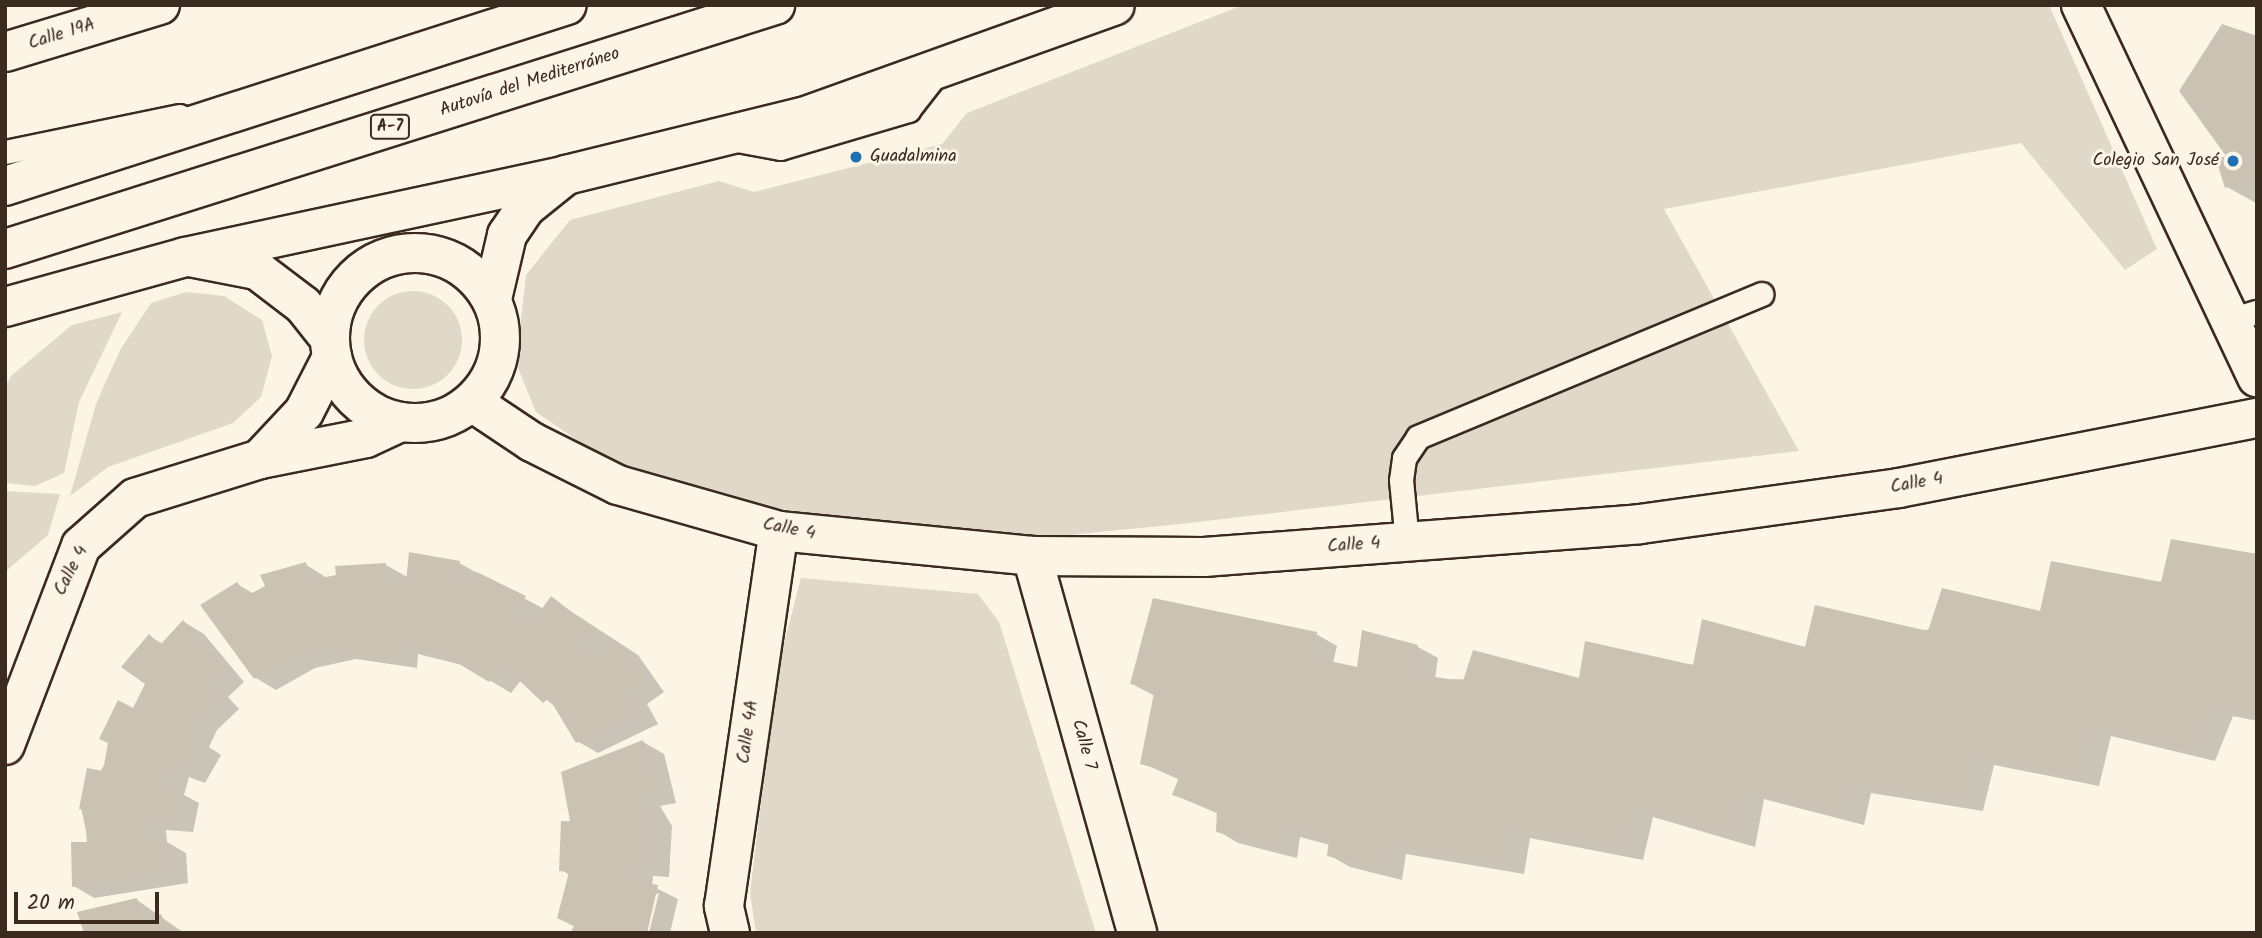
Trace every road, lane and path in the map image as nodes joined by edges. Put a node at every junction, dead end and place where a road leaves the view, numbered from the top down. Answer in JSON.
{"nodes":[{"id":1,"x":160,"y":5,"type":"edge"},
{"id":2,"x":567,"y":5,"type":"edge"},
{"id":3,"x":775,"y":5,"type":"edge"},
{"id":4,"x":1115,"y":5,"type":"edge"},
{"id":5,"x":2081,"y":5,"type":"edge"},
{"id":6,"x":110,"y":13,"type":"edge"},
{"id":7,"x":5,"y":52,"type":"edge"},
{"id":8,"x":258,"y":107,"type":"junction"},
{"id":9,"x":5,"y":152,"type":"edge"},
{"id":10,"x":566,"y":175,"type":"junction"},
{"id":11,"x":5,"y":186,"type":"edge"},
{"id":12,"x":5,"y":249,"type":"edge"},
{"id":13,"x":185,"y":257,"type":"junction"},
{"id":14,"x":1761,"y":294,"type":"dead end"},
{"id":15,"x":492,"y":299,"type":"junction"},
{"id":16,"x":5,"y":307,"type":"edge"},
{"id":17,"x":2244,"y":316,"type":"edge"},
{"id":18,"x":331,"y":348,"type":"junction"},
{"id":19,"x":2257,"y":377,"type":"edge"},
{"id":20,"x":472,"y":402,"type":"junction"},
{"id":21,"x":2257,"y":418,"type":"edge"},
{"id":22,"x":400,"y":422,"type":"junction"},
{"id":23,"x":260,"y":460,"type":"junction"},
{"id":24,"x":779,"y":531,"type":"junction"},
{"id":25,"x":1407,"y":542,"type":"junction"},
{"id":26,"x":1032,"y":556,"type":"junction"},
{"id":27,"x":5,"y":745,"type":"edge"},
{"id":28,"x":730,"y":933,"type":"edge"},
{"id":29,"x":1137,"y":933,"type":"edge"}],
"edges":[{"from":1,"to":6,"type":"main road","name":"Calle 19A"},
{"from":2,"to":8,"type":"main road"},
{"from":3,"to":12,"type":"main road","name":"Autovía del Mediterráneo","number":"A-7"},
{"from":4,"to":10,"type":"main road"},
{"from":5,"to":17,"type":"main road"},
{"from":6,"to":7,"type":"main road","name":"Calle 19A"},
{"from":8,"to":9,"type":"lane"},
{"from":8,"to":11,"type":"main road"},
{"from":10,"to":13,"type":"main road"},
{"from":10,"to":15,"type":"main road"},
{"from":13,"to":16,"type":"main road"},
{"from":13,"to":18,"type":"main road"},
{"from":14,"to":25,"type":"lane"},
{"from":15,"to":18,"type":"main road"},
{"from":15,"to":20,"type":"main road"},
{"from":17,"to":19,"type":"main road"},
{"from":18,"to":22,"type":"main road"},
{"from":18,"to":23,"type":"main road"},
{"from":20,"to":22,"type":"main road"},
{"from":20,"to":24,"type":"main road","name":"Calle 4"},
{"from":21,"to":25,"type":"main road","name":"Calle 4"},
{"from":22,"to":23,"type":"main road","name":"Calle 4"},
{"from":23,"to":27,"type":"main road","name":"Calle 4"},
{"from":24,"to":26,"type":"main road","name":"Calle 4"},
{"from":24,"to":28,"type":"main road","name":"Calle 4A"},
{"from":25,"to":26,"type":"main road","name":"Calle 4"},
{"from":26,"to":29,"type":"main road","name":"Calle 7"}]}
